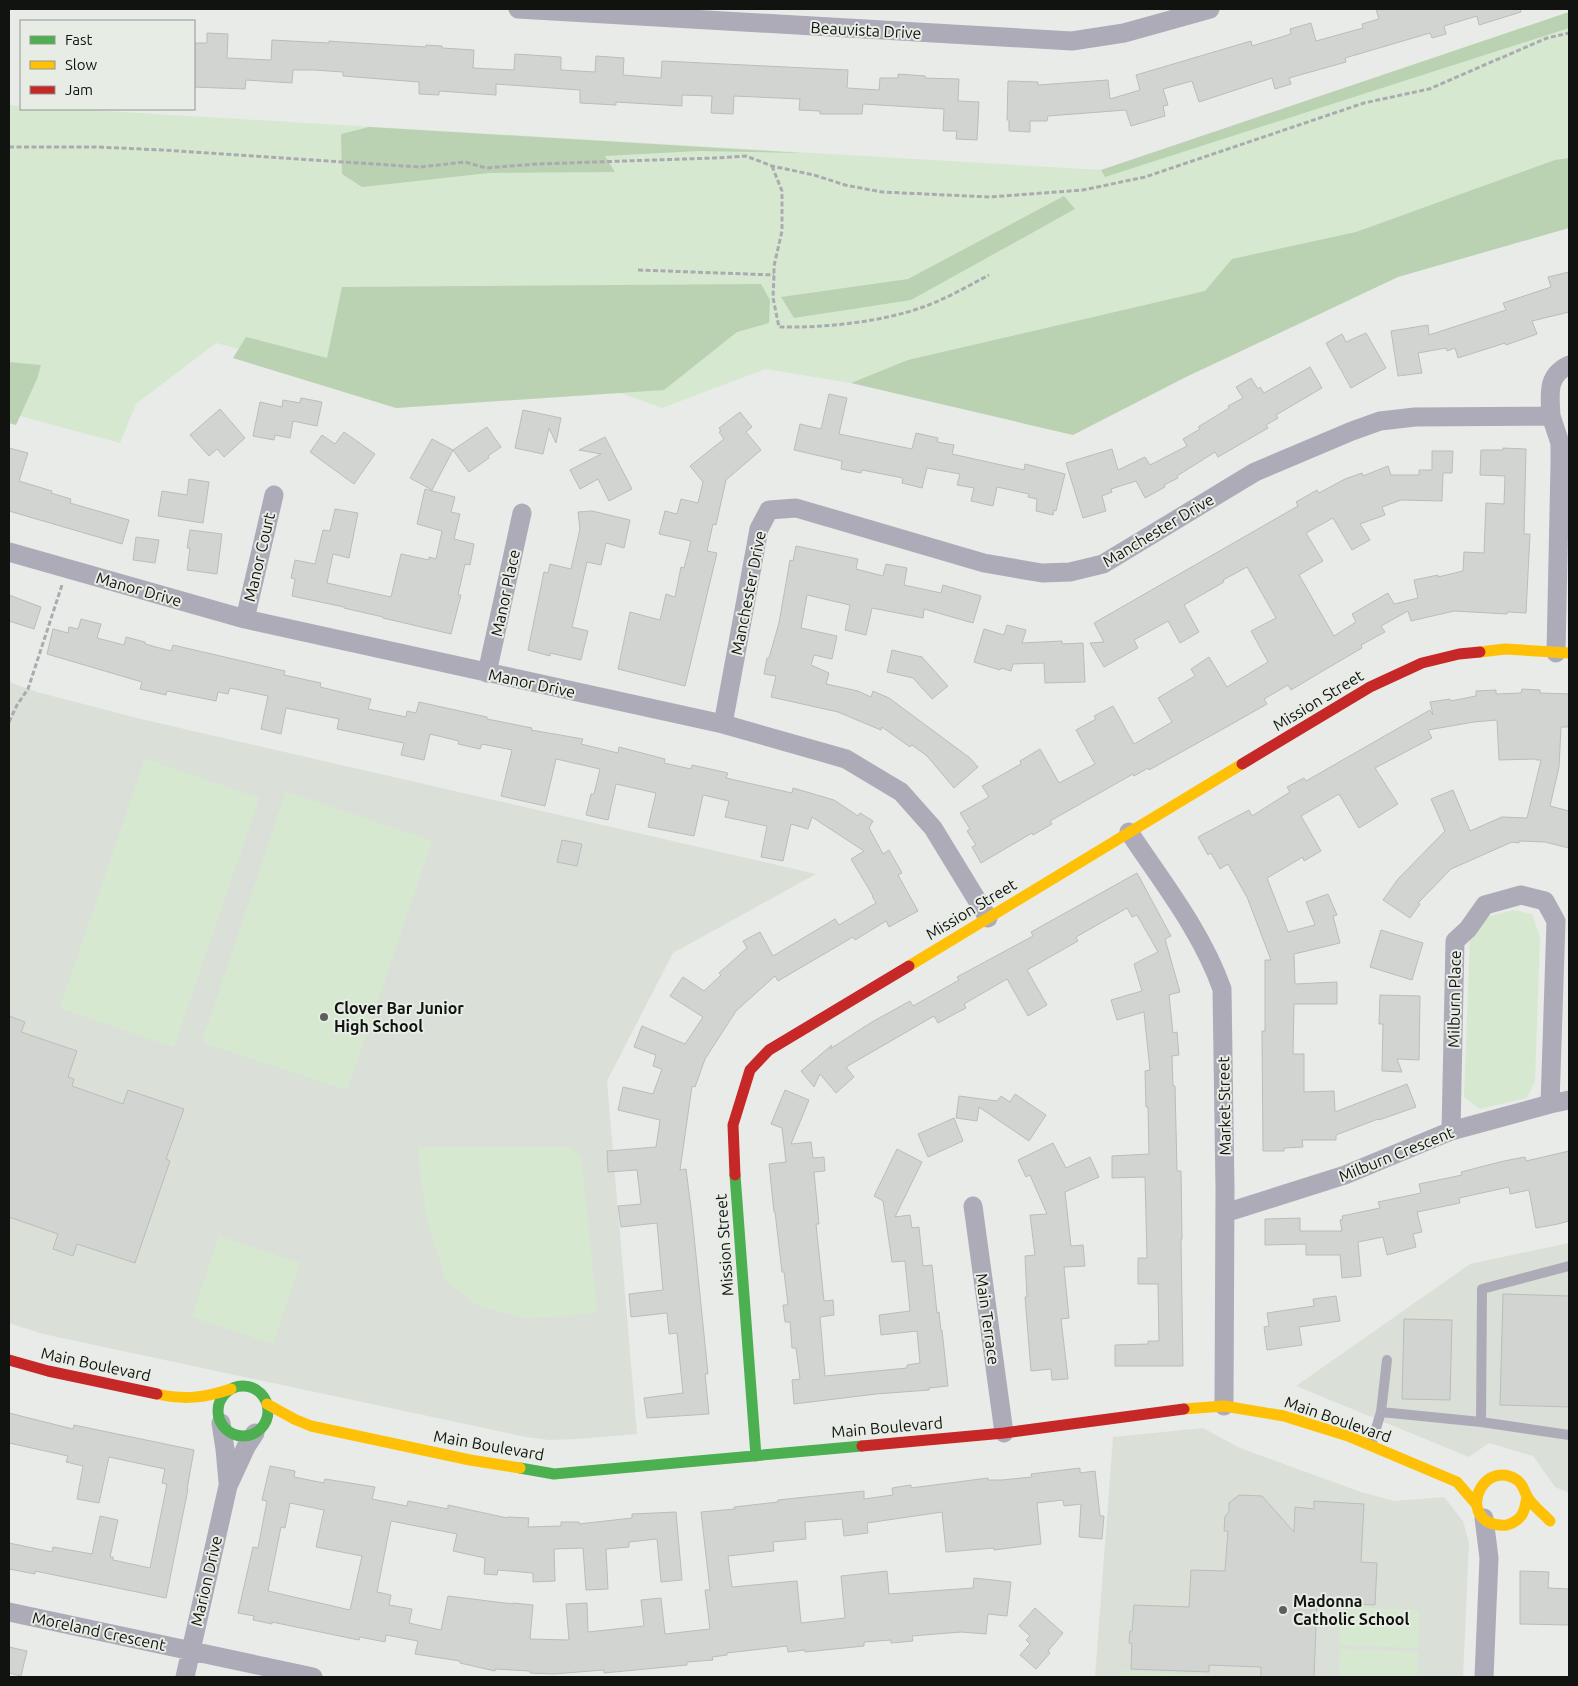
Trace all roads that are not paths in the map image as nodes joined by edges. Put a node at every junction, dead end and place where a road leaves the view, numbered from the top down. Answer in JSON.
{"nodes":[{"id":1,"x":518,"y":9,"type":"edge"},
{"id":2,"x":1210,"y":9,"type":"edge"},
{"id":3,"x":1569,"y":365,"type":"edge"},
{"id":4,"x":1550,"y":416,"type":"junction"},
{"id":5,"x":274,"y":495,"type":"dead end"},
{"id":6,"x":522,"y":513,"type":"dead end"},
{"id":7,"x":9,"y":552,"type":"edge"},
{"id":8,"x":245,"y":619,"type":"junction"},
{"id":9,"x":1562,"y":653,"type":"edge"},
{"id":10,"x":487,"y":673,"type":"junction"},
{"id":11,"x":723,"y":724,"type":"junction"},
{"id":12,"x":1129,"y":832,"type":"junction"},
{"id":13,"x":988,"y":918,"type":"junction"},
{"id":14,"x":1569,"y":1100,"type":"edge"},
{"id":15,"x":1550,"y":1104,"type":"junction"},
{"id":16,"x":1451,"y":1131,"type":"junction"},
{"id":17,"x":973,"y":1206,"type":"dead end"},
{"id":18,"x":1225,"y":1213,"type":"junction"},
{"id":19,"x":1569,"y":1266,"type":"edge"},
{"id":20,"x":9,"y":1360,"type":"edge"},
{"id":21,"x":1387,"y":1360,"type":"dead end"},
{"id":22,"x":231,"y":1389,"type":"junction"},
{"id":23,"x":177,"y":1398,"type":"junction"},
{"id":24,"x":267,"y":1404,"type":"junction"},
{"id":25,"x":1224,"y":1406,"type":"junction"},
{"id":26,"x":1381,"y":1412,"type":"junction"},
{"id":27,"x":212,"y":1416,"type":"junction"},
{"id":28,"x":1481,"y":1422,"type":"junction"},
{"id":29,"x":311,"y":1426,"type":"junction"},
{"id":30,"x":255,"y":1433,"type":"junction"},
{"id":31,"x":1004,"y":1433,"type":"junction"},
{"id":32,"x":1569,"y":1435,"type":"edge"},
{"id":33,"x":1371,"y":1446,"type":"junction"},
{"id":34,"x":756,"y":1456,"type":"junction"},
{"id":35,"x":1486,"y":1480,"type":"junction"},
{"id":36,"x":1457,"y":1482,"type":"junction"},
{"id":37,"x":228,"y":1486,"type":"junction"},
{"id":38,"x":1527,"y":1496,"type":"junction"},
{"id":39,"x":1480,"y":1511,"type":"junction"},
{"id":40,"x":1550,"y":1521,"type":"junction"},
{"id":41,"x":1514,"y":1522,"type":"junction"},
{"id":42,"x":1563,"y":1526,"type":"dead end"},
{"id":43,"x":1489,"y":1558,"type":"junction"},
{"id":44,"x":9,"y":1612,"type":"edge"},
{"id":45,"x":190,"y":1650,"type":"junction"},
{"id":46,"x":185,"y":1677,"type":"edge"},
{"id":47,"x":313,"y":1677,"type":"edge"},
{"id":48,"x":1484,"y":1677,"type":"edge"}],
"edges":[{"from":1,"to":2,"type":"street","name":"Beauvista Drive"},
{"from":3,"to":4,"type":"street"},
{"from":4,"to":9,"type":"street"},
{"from":4,"to":11,"type":"street","name":"Manchester Drive"},
{"from":5,"to":8,"type":"street","name":"Manor Court"},
{"from":6,"to":10,"type":"street","name":"Manor Place"},
{"from":7,"to":8,"type":"street","name":"Manor Drive"},
{"from":8,"to":10,"type":"street","name":"Manor Drive"},
{"from":9,"to":12,"type":"street","name":"Mission Street"},
{"from":10,"to":11,"type":"street","name":"Manor Drive"},
{"from":11,"to":13,"type":"street","name":"Manor Drive"},
{"from":12,"to":13,"type":"street","name":"Mission Street"},
{"from":12,"to":18,"type":"street","name":"Market Street"},
{"from":13,"to":34,"type":"street","name":"Mission Street"},
{"from":14,"to":15,"type":"street","name":"Milburn Crescent"},
{"from":15,"to":16,"type":"street","name":"Milburn Crescent"},
{"from":15,"to":16,"type":"street","name":"Milburn Place"},
{"from":16,"to":18,"type":"street","name":"Milburn Crescent"},
{"from":17,"to":31,"type":"street","name":"Main Terrace"},
{"from":18,"to":25,"type":"street","name":"Market Street"},
{"from":19,"to":28,"type":"lane"},
{"from":20,"to":23,"type":"street","name":"Main Boulevard"},
{"from":21,"to":26,"type":"lane"},
{"from":22,"to":23,"type":"street","name":"Main Boulevard"},
{"from":22,"to":24,"type":"street","name":"Main Boulevard"},
{"from":22,"to":27,"type":"street"},
{"from":23,"to":27,"type":"street","name":"Main Boulevard"},
{"from":24,"to":29,"type":"street","name":"Main Boulevard"},
{"from":24,"to":30,"type":"street"},
{"from":25,"to":31,"type":"street","name":"Main Boulevard"},
{"from":25,"to":33,"type":"street","name":"Main Boulevard"},
{"from":26,"to":28,"type":"lane"},
{"from":26,"to":33,"type":"lane"},
{"from":27,"to":30,"type":"street","name":"Main Boulevard"},
{"from":27,"to":37,"type":"street","name":"Marion Drive"},
{"from":28,"to":32,"type":"lane"},
{"from":29,"to":30,"type":"street","name":"Main Boulevard"},
{"from":29,"to":34,"type":"street","name":"Main Boulevard"},
{"from":30,"to":37,"type":"street","name":"Marion Drive"},
{"from":31,"to":34,"type":"street","name":"Main Boulevard"},
{"from":33,"to":36,"type":"street","name":"Main Boulevard"},
{"from":35,"to":36,"type":"street","name":"Main Boulevard"},
{"from":35,"to":38,"type":"street","name":"Main Boulevard"},
{"from":35,"to":39,"type":"street"},
{"from":36,"to":39,"type":"street","name":"Main Boulevard"},
{"from":37,"to":45,"type":"street","name":"Marion Drive"},
{"from":38,"to":40,"type":"street","name":"Main Boulevard"},
{"from":38,"to":41,"type":"street"},
{"from":39,"to":41,"type":"street","name":"Main Boulevard"},
{"from":39,"to":43,"type":"street"},
{"from":40,"to":41,"type":"street","name":"Main Boulevard"},
{"from":40,"to":42,"type":"street","name":"Main Boulevard"},
{"from":41,"to":43,"type":"street"},
{"from":43,"to":48,"type":"street"},
{"from":44,"to":45,"type":"street","name":"Moreland Crescent"},
{"from":45,"to":46,"type":"street","name":"Marion Drive"},
{"from":45,"to":47,"type":"street","name":"Moreland Crescent"}]}
